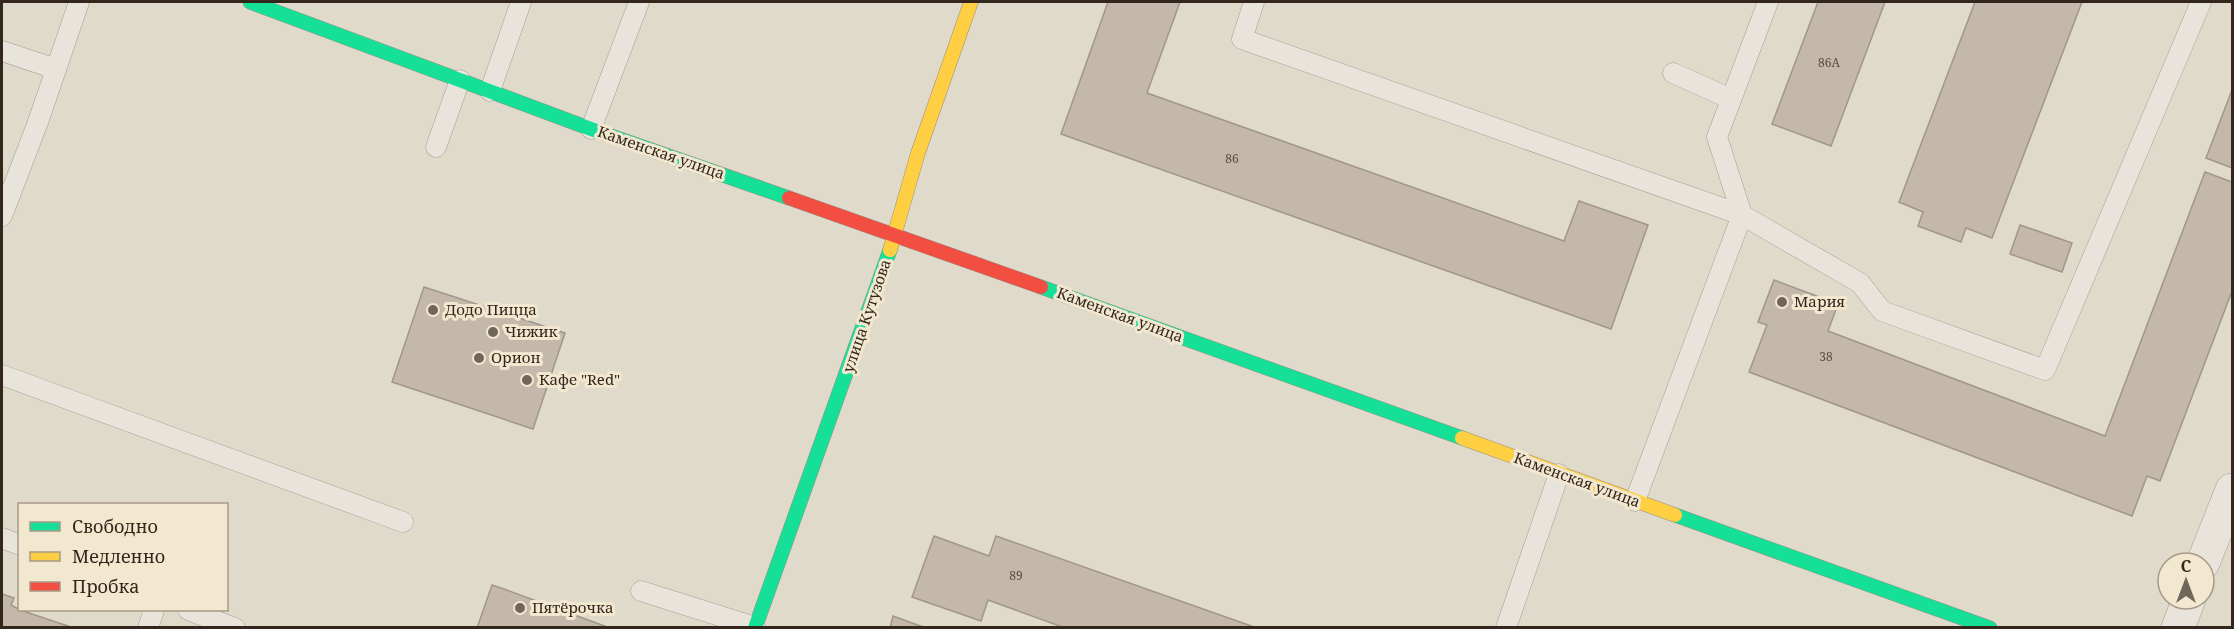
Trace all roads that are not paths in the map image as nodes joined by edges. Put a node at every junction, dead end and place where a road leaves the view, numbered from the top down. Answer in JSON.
{"nodes":[{"id":1,"x":79,"y":2,"type":"edge"},
{"id":2,"x":250,"y":2,"type":"edge"},
{"id":3,"x":522,"y":2,"type":"edge"},
{"id":4,"x":639,"y":2,"type":"edge"},
{"id":5,"x":971,"y":2,"type":"edge"},
{"id":6,"x":1254,"y":2,"type":"edge"},
{"id":7,"x":1768,"y":2,"type":"edge"},
{"id":8,"x":2201,"y":2,"type":"edge"},
{"id":9,"x":301,"y":10,"type":"edge"},
{"id":10,"x":2,"y":51,"type":"edge"},
{"id":11,"x":56,"y":69,"type":"junction"},
{"id":12,"x":1673,"y":73,"type":"dead end"},
{"id":13,"x":460,"y":80,"type":"junction"},
{"id":14,"x":490,"y":91,"type":"junction"},
{"id":15,"x":1731,"y":99,"type":"junction"},
{"id":16,"x":591,"y":129,"type":"junction"},
{"id":17,"x":436,"y":147,"type":"dead end"},
{"id":18,"x":1742,"y":215,"type":"junction"},
{"id":19,"x":2,"y":216,"type":"edge"},
{"id":20,"x":895,"y":237,"type":"junction"},
{"id":21,"x":2,"y":375,"type":"edge"},
{"id":22,"x":1559,"y":474,"type":"junction"},
{"id":23,"x":2232,"y":490,"type":"edge"},
{"id":24,"x":1635,"y":501,"type":"junction"},
{"id":25,"x":404,"y":522,"type":"dead end"},
{"id":26,"x":2,"y":538,"type":"edge"},
{"id":27,"x":18,"y":544,"type":"edge"},
{"id":28,"x":2208,"y":551,"type":"edge"},
{"id":29,"x":641,"y":591,"type":"dead end"},
{"id":30,"x":153,"y":611,"type":"edge"},
{"id":31,"x":193,"y":611,"type":"edge"},
{"id":32,"x":2184,"y":611,"type":"edge"},
{"id":33,"x":148,"y":627,"type":"edge"},
{"id":34,"x":235,"y":627,"type":"edge"},
{"id":35,"x":755,"y":627,"type":"edge"},
{"id":36,"x":1506,"y":627,"type":"edge"},
{"id":37,"x":1990,"y":627,"type":"edge"},
{"id":38,"x":2178,"y":627,"type":"edge"}],
"edges":[{"from":1,"to":11,"type":"lane"},
{"from":2,"to":9,"type":"street","name":"Каменская улица"},
{"from":3,"to":14,"type":"lane"},
{"from":4,"to":16,"type":"lane"},
{"from":5,"to":20,"type":"street","name":"улица Кутузова"},
{"from":6,"to":18,"type":"lane"},
{"from":7,"to":15,"type":"lane"},
{"from":8,"to":18,"type":"lane"},
{"from":9,"to":13,"type":"street","name":"Каменская улица"},
{"from":10,"to":11,"type":"lane"},
{"from":11,"to":19,"type":"lane"},
{"from":12,"to":15,"type":"lane"},
{"from":13,"to":14,"type":"street","name":"Каменская улица"},
{"from":13,"to":17,"type":"lane"},
{"from":14,"to":16,"type":"street","name":"Каменская улица"},
{"from":15,"to":18,"type":"lane"},
{"from":16,"to":20,"type":"street","name":"Каменская улица"},
{"from":18,"to":24,"type":"lane"},
{"from":20,"to":22,"type":"street","name":"Каменская улица"},
{"from":20,"to":35,"type":"street","name":"улица Кутузова"},
{"from":21,"to":25,"type":"lane"},
{"from":22,"to":24,"type":"street","name":"Каменская улица"},
{"from":22,"to":36,"type":"lane"},
{"from":23,"to":28,"type":"street"},
{"from":24,"to":37,"type":"street","name":"Каменская улица"},
{"from":26,"to":27,"type":"lane"},
{"from":29,"to":35,"type":"lane"},
{"from":30,"to":33,"type":"lane"},
{"from":31,"to":34,"type":"lane"},
{"from":32,"to":38,"type":"street"}]}
